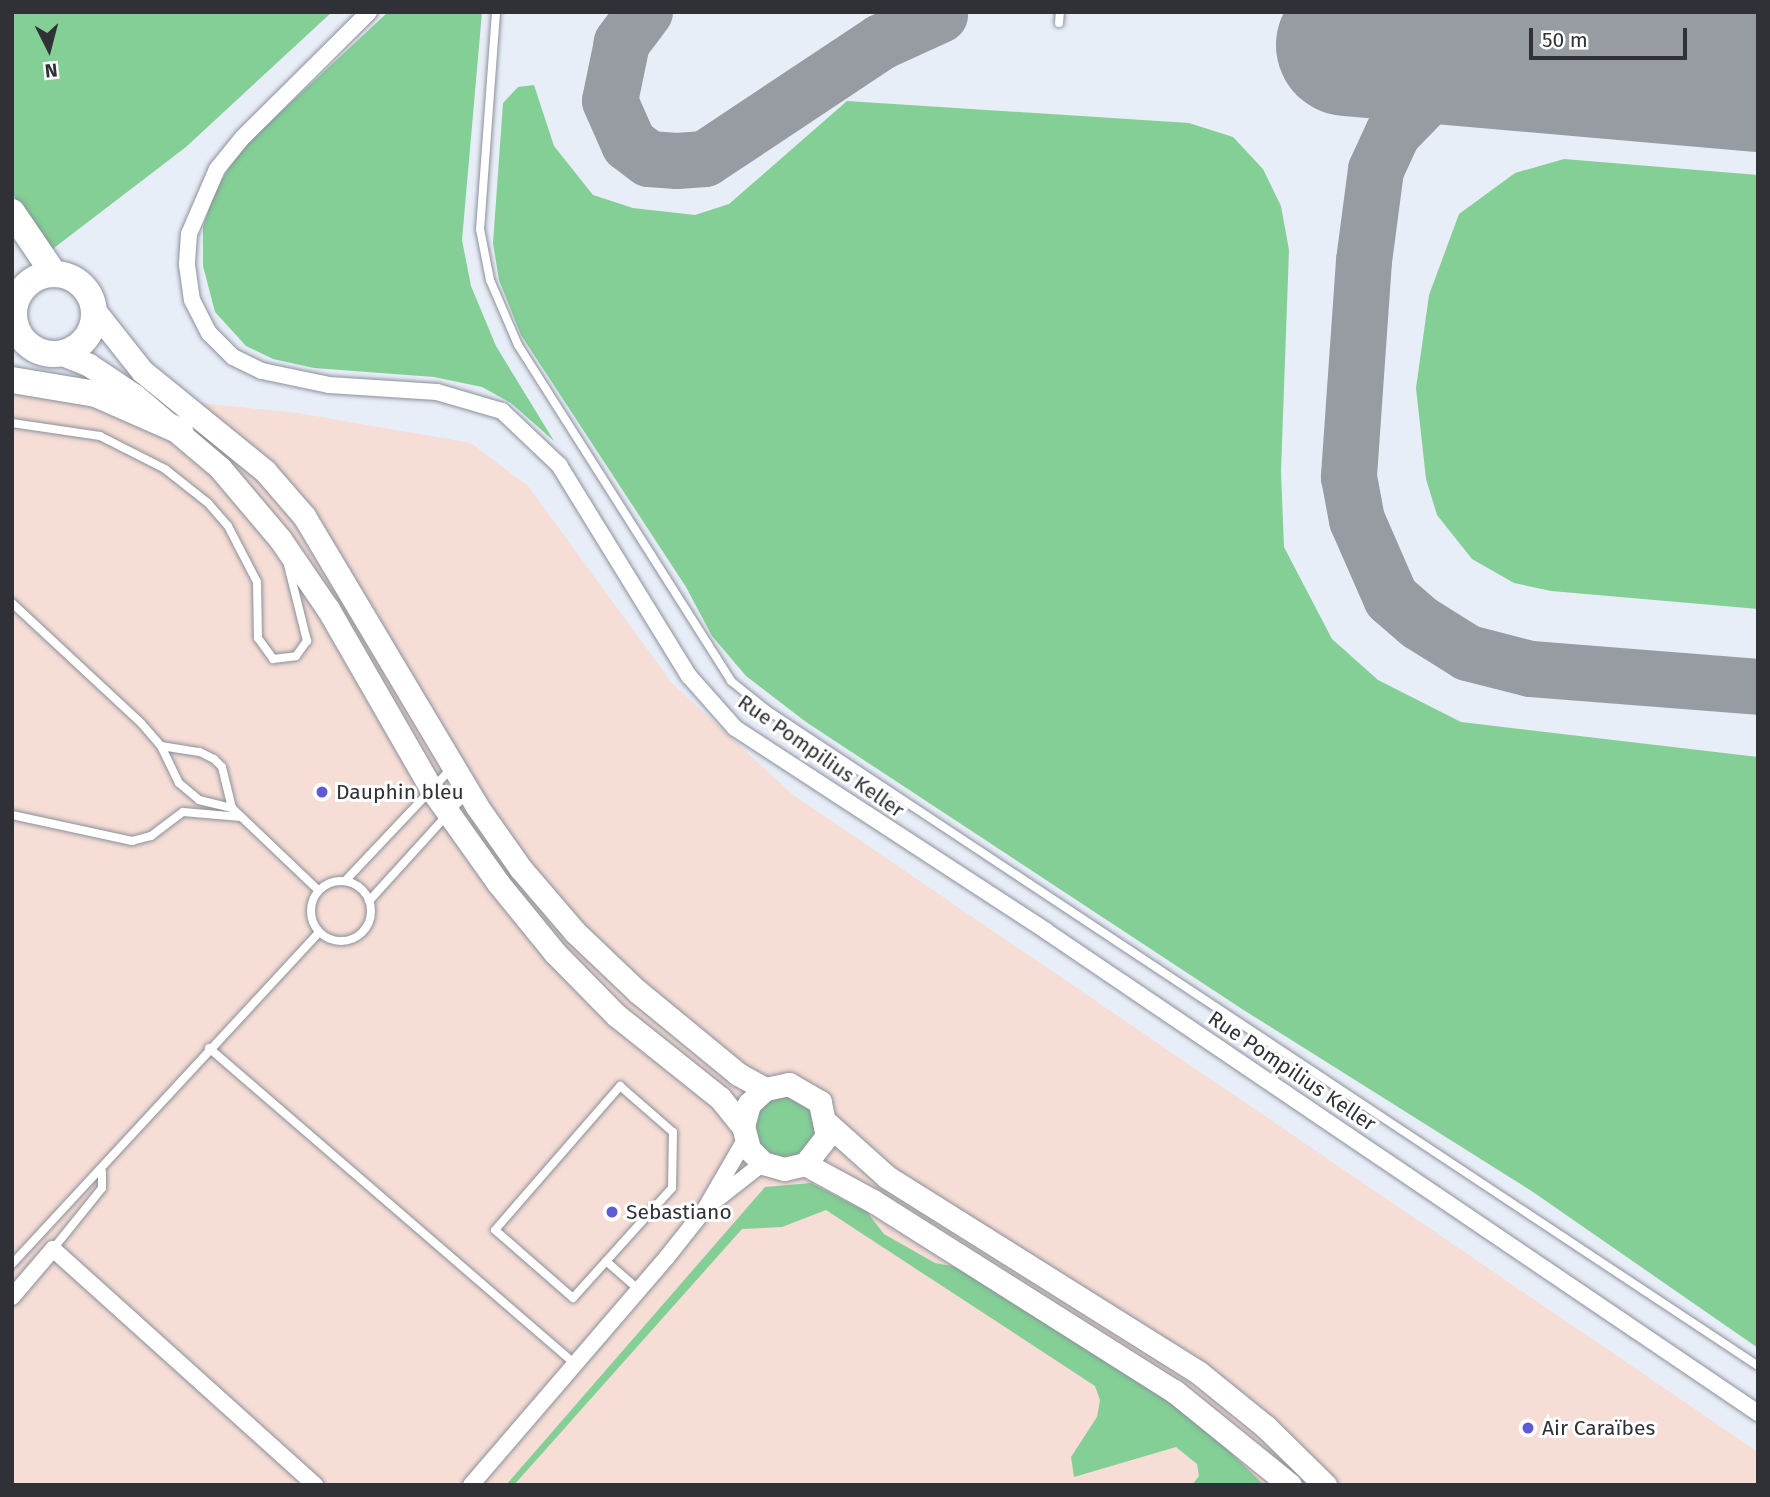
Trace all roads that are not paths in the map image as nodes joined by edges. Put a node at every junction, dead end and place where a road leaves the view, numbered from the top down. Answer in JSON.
{"nodes":[{"id":1,"x":369,"y":12,"type":"edge"},
{"id":2,"x":496,"y":12,"type":"edge"},
{"id":3,"x":1060,"y":12,"type":"edge"},
{"id":4,"x":1059,"y":23,"type":"dead end"},
{"id":5,"x":12,"y":212,"type":"edge"},
{"id":6,"x":54,"y":274,"type":"junction"},
{"id":7,"x":15,"y":296,"type":"edge"},
{"id":8,"x":93,"y":309,"type":"junction"},
{"id":9,"x":22,"y":349,"type":"edge"},
{"id":10,"x":60,"y":353,"type":"junction"},
{"id":11,"x":12,"y":380,"type":"edge"},
{"id":12,"x":12,"y":423,"type":"edge"},
{"id":13,"x":180,"y":431,"type":"junction"},
{"id":14,"x":280,"y":539,"type":"junction"},
{"id":15,"x":12,"y":603,"type":"edge"},
{"id":16,"x":161,"y":746,"type":"junction"},
{"id":17,"x":453,"y":767,"type":"junction"},
{"id":18,"x":432,"y":790,"type":"junction"},
{"id":19,"x":469,"y":792,"type":"junction"},
{"id":20,"x":232,"y":808,"type":"junction"},
{"id":21,"x":448,"y":814,"type":"junction"},
{"id":22,"x":12,"y":815,"type":"edge"},
{"id":23,"x":241,"y":817,"type":"junction"},
{"id":24,"x":345,"y":881,"type":"junction"},
{"id":25,"x":318,"y":890,"type":"junction"},
{"id":26,"x":369,"y":901,"type":"junction"},
{"id":27,"x":319,"y":933,"type":"junction"},
{"id":28,"x":209,"y":1048,"type":"junction"},
{"id":29,"x":765,"y":1089,"type":"junction"},
{"id":30,"x":828,"y":1124,"type":"junction"},
{"id":31,"x":744,"y":1133,"type":"junction"},
{"id":32,"x":764,"y":1163,"type":"junction"},
{"id":33,"x":805,"y":1164,"type":"junction"},
{"id":34,"x":102,"y":1172,"type":"junction"},
{"id":35,"x":705,"y":1209,"type":"junction"},
{"id":36,"x":53,"y":1249,"type":"junction"},
{"id":37,"x":606,"y":1261,"type":"junction"},
{"id":38,"x":12,"y":1265,"type":"edge"},
{"id":39,"x":639,"y":1290,"type":"junction"},
{"id":40,"x":12,"y":1297,"type":"edge"},
{"id":41,"x":576,"y":1365,"type":"junction"},
{"id":42,"x":1758,"y":1366,"type":"edge"},
{"id":43,"x":1758,"y":1412,"type":"edge"},
{"id":44,"x":315,"y":1485,"type":"edge"},
{"id":45,"x":471,"y":1485,"type":"edge"},
{"id":46,"x":1290,"y":1485,"type":"edge"},
{"id":47,"x":1325,"y":1485,"type":"edge"}],
"edges":[{"from":1,"to":43,"type":"street","name":"Rue Pompilius Keller"},
{"from":2,"to":42,"type":"lane"},
{"from":3,"to":4,"type":"lane"},
{"from":5,"to":6,"type":"main road"},
{"from":6,"to":7,"type":"main road"},
{"from":6,"to":8,"type":"main road"},
{"from":7,"to":9,"type":"main road"},
{"from":8,"to":10,"type":"main road"},
{"from":8,"to":17,"type":"main road"},
{"from":9,"to":10,"type":"main road"},
{"from":10,"to":13,"type":"main road"},
{"from":11,"to":13,"type":"main road"},
{"from":12,"to":14,"type":"lane"},
{"from":13,"to":14,"type":"main road"},
{"from":14,"to":18,"type":"main road"},
{"from":15,"to":16,"type":"lane"},
{"from":16,"to":20,"type":"lane"},
{"from":16,"to":20,"type":"lane"},
{"from":17,"to":18,"type":"lane"},
{"from":17,"to":19,"type":"main road"},
{"from":18,"to":21,"type":"main road"},
{"from":18,"to":24,"type":"lane"},
{"from":19,"to":21,"type":"lane"},
{"from":19,"to":29,"type":"main road"},
{"from":20,"to":23,"type":"lane"},
{"from":21,"to":26,"type":"lane"},
{"from":21,"to":31,"type":"main road"},
{"from":22,"to":23,"type":"lane"},
{"from":23,"to":25,"type":"lane"},
{"from":24,"to":25,"type":"lane"},
{"from":24,"to":26,"type":"lane"},
{"from":25,"to":27,"type":"lane"},
{"from":26,"to":27,"type":"lane"},
{"from":27,"to":28,"type":"lane"},
{"from":28,"to":34,"type":"lane"},
{"from":28,"to":41,"type":"lane"},
{"from":29,"to":30,"type":"main road"},
{"from":29,"to":31,"type":"main road"},
{"from":30,"to":33,"type":"main road"},
{"from":30,"to":47,"type":"main road"},
{"from":31,"to":32,"type":"main road"},
{"from":31,"to":35,"type":"street"},
{"from":32,"to":33,"type":"main road"},
{"from":32,"to":35,"type":"street"},
{"from":33,"to":46,"type":"main road"},
{"from":34,"to":36,"type":"lane"},
{"from":34,"to":38,"type":"lane"},
{"from":35,"to":39,"type":"street"},
{"from":36,"to":40,"type":"street"},
{"from":36,"to":44,"type":"street"},
{"from":37,"to":37,"type":"lane"},
{"from":37,"to":39,"type":"lane"},
{"from":39,"to":41,"type":"street"},
{"from":41,"to":45,"type":"street"}]}
